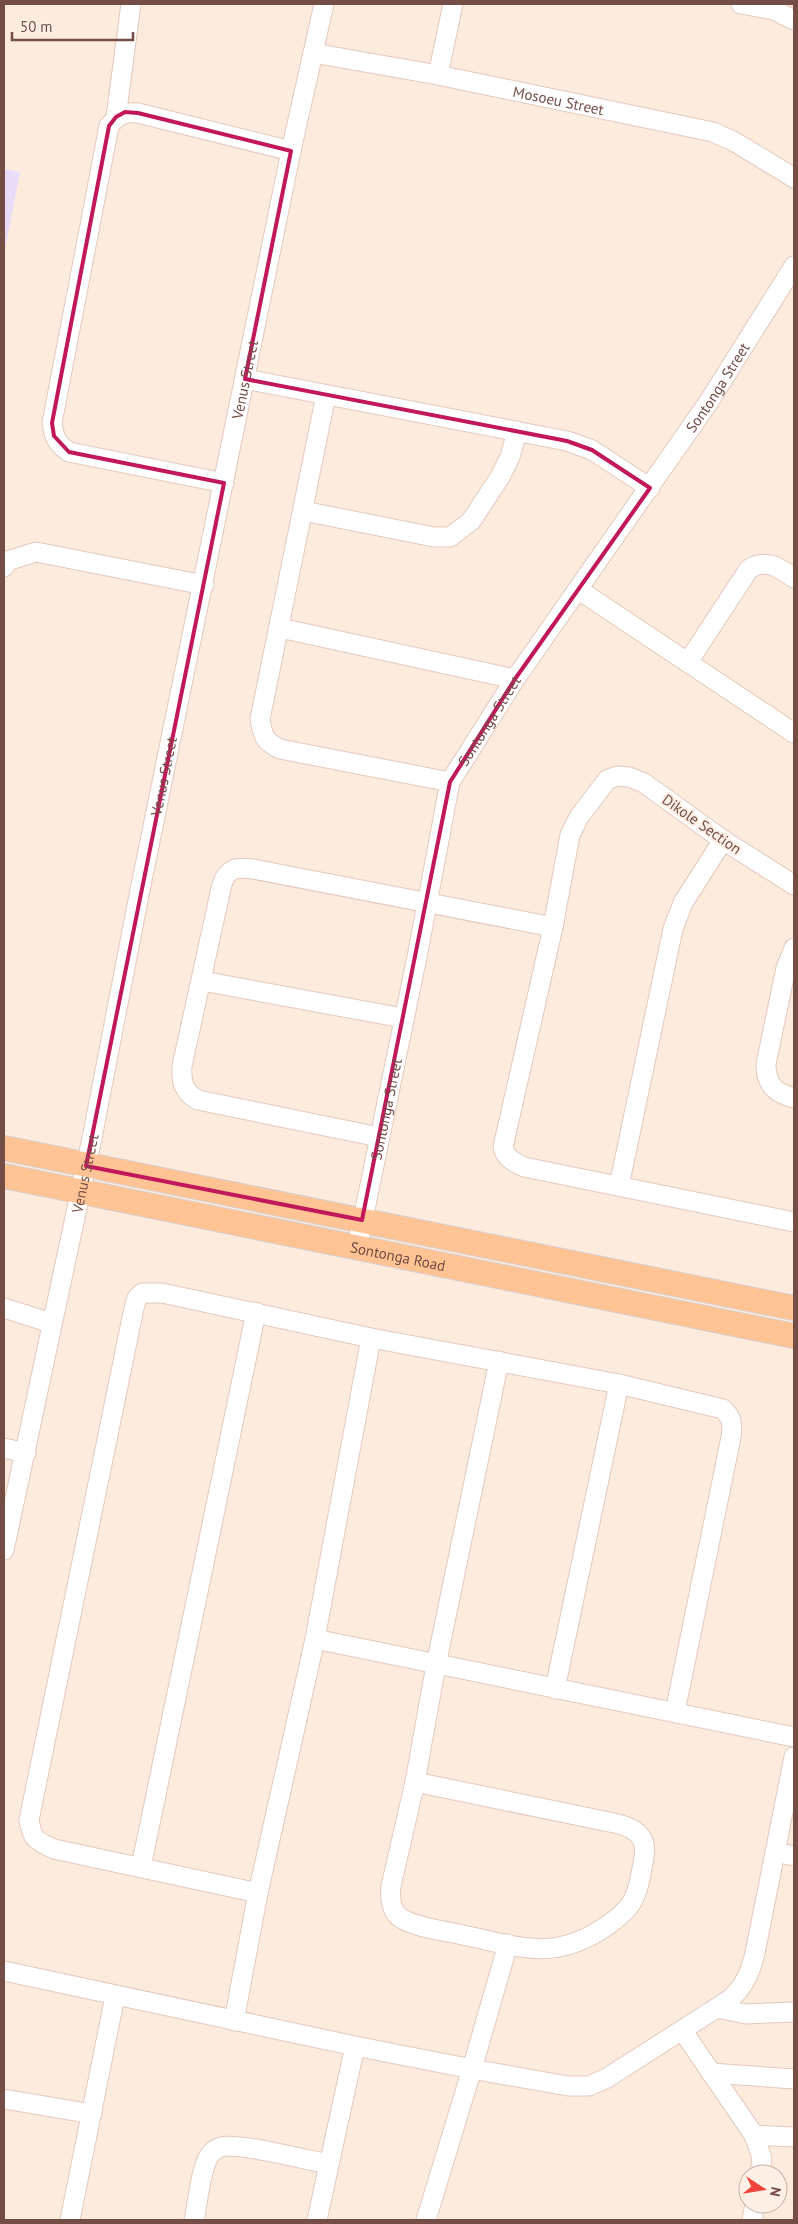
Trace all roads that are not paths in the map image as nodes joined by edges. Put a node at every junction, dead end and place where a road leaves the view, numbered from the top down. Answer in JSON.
{"nodes":[{"id":1,"x":131,"y":4,"type":"edge"},
{"id":2,"x":324,"y":4,"type":"edge"},
{"id":3,"x":453,"y":4,"type":"edge"},
{"id":4,"x":741,"y":4,"type":"edge"},
{"id":5,"x":794,"y":20,"type":"edge"},
{"id":6,"x":313,"y":53,"type":"junction"},
{"id":7,"x":438,"y":76,"type":"junction"},
{"id":8,"x":116,"y":117,"type":"junction"},
{"id":9,"x":291,"y":151,"type":"junction"},
{"id":10,"x":794,"y":178,"type":"edge"},
{"id":11,"x":794,"y":266,"type":"edge"},
{"id":12,"x":244,"y":379,"type":"junction"},
{"id":13,"x":326,"y":395,"type":"junction"},
{"id":14,"x":517,"y":431,"type":"junction"},
{"id":15,"x":224,"y":483,"type":"junction"},
{"id":16,"x":650,"y":488,"type":"junction"},
{"id":17,"x":303,"y":511,"type":"junction"},
{"id":18,"x":4,"y":566,"type":"edge"},
{"id":19,"x":794,"y":578,"type":"edge"},
{"id":20,"x":204,"y":585,"type":"junction"},
{"id":21,"x":579,"y":590,"type":"junction"},
{"id":22,"x":280,"y":628,"type":"junction"},
{"id":23,"x":688,"y":662,"type":"junction"},
{"id":24,"x":515,"y":679,"type":"junction"},
{"id":25,"x":794,"y":733,"type":"edge"},
{"id":26,"x":450,"y":782,"type":"junction"},
{"id":27,"x":723,"y":840,"type":"junction"},
{"id":28,"x":794,"y":885,"type":"edge"},
{"id":29,"x":426,"y":901,"type":"junction"},
{"id":30,"x":553,"y":927,"type":"junction"},
{"id":31,"x":794,"y":948,"type":"edge"},
{"id":32,"x":202,"y":981,"type":"junction"},
{"id":33,"x":403,"y":1018,"type":"junction"},
{"id":34,"x":794,"y":1098,"type":"edge"},
{"id":35,"x":379,"y":1137,"type":"junction"},
{"id":36,"x":4,"y":1148,"type":"edge"},
{"id":37,"x":86,"y":1166,"type":"junction"},
{"id":38,"x":4,"y":1176,"type":"edge"},
{"id":39,"x":619,"y":1186,"type":"junction"},
{"id":40,"x":80,"y":1193,"type":"junction"},
{"id":41,"x":362,"y":1220,"type":"junction"},
{"id":42,"x":794,"y":1222,"type":"edge"},
{"id":43,"x":357,"y":1248,"type":"junction"},
{"id":44,"x":794,"y":1308,"type":"edge"},
{"id":45,"x":256,"y":1312,"type":"junction"},
{"id":46,"x":5,"y":1315,"type":"edge"},
{"id":47,"x":51,"y":1323,"type":"junction"},
{"id":48,"x":794,"y":1336,"type":"edge"},
{"id":49,"x":371,"y":1338,"type":"junction"},
{"id":50,"x":499,"y":1361,"type":"junction"},
{"id":51,"x":619,"y":1384,"type":"junction"},
{"id":52,"x":4,"y":1448,"type":"edge"},
{"id":53,"x":26,"y":1453,"type":"junction"},
{"id":54,"x":4,"y":1550,"type":"edge"},
{"id":55,"x":315,"y":1639,"type":"junction"},
{"id":56,"x":436,"y":1665,"type":"junction"},
{"id":57,"x":555,"y":1689,"type":"junction"},
{"id":58,"x":675,"y":1712,"type":"junction"},
{"id":59,"x":794,"y":1737,"type":"edge"},
{"id":60,"x":794,"y":1757,"type":"edge"},
{"id":61,"x":415,"y":1782,"type":"junction"},
{"id":62,"x":775,"y":1852,"type":"junction"},
{"id":63,"x":794,"y":1856,"type":"edge"},
{"id":64,"x":140,"y":1867,"type":"junction"},
{"id":65,"x":258,"y":1893,"type":"junction"},
{"id":66,"x":508,"y":1944,"type":"junction"},
{"id":67,"x":4,"y":1971,"type":"edge"},
{"id":68,"x":115,"y":1996,"type":"junction"},
{"id":69,"x":717,"y":2008,"type":"junction"},
{"id":70,"x":794,"y":2012,"type":"edge"},
{"id":71,"x":234,"y":2020,"type":"junction"},
{"id":72,"x":682,"y":2030,"type":"junction"},
{"id":73,"x":355,"y":2046,"type":"junction"},
{"id":74,"x":472,"y":2069,"type":"junction"},
{"id":75,"x":711,"y":2073,"type":"junction"},
{"id":76,"x":794,"y":2078,"type":"edge"},
{"id":77,"x":4,"y":2099,"type":"edge"},
{"id":78,"x":92,"y":2114,"type":"junction"},
{"id":79,"x":754,"y":2135,"type":"junction"},
{"id":80,"x":794,"y":2137,"type":"edge"},
{"id":81,"x":328,"y":2164,"type":"junction"},
{"id":82,"x":761,"y":2164,"type":"edge"},
{"id":83,"x":70,"y":2220,"type":"edge"},
{"id":84,"x":194,"y":2220,"type":"edge"},
{"id":85,"x":317,"y":2220,"type":"edge"},
{"id":86,"x":426,"y":2220,"type":"edge"}],
"edges":[{"from":1,"to":8,"type":"street"},
{"from":2,"to":6,"type":"street","name":"Venus Street"},
{"from":3,"to":7,"type":"street"},
{"from":4,"to":5,"type":"street"},
{"from":6,"to":7,"type":"street","name":"Mosoeu Street"},
{"from":6,"to":9,"type":"street","name":"Venus Street"},
{"from":7,"to":10,"type":"street","name":"Mosoeu Street"},
{"from":8,"to":9,"type":"street"},
{"from":8,"to":15,"type":"street"},
{"from":9,"to":12,"type":"street","name":"Venus Street"},
{"from":11,"to":16,"type":"street","name":"Sontonga Street"},
{"from":12,"to":13,"type":"street"},
{"from":12,"to":15,"type":"street","name":"Venus Street"},
{"from":13,"to":14,"type":"street"},
{"from":13,"to":17,"type":"street"},
{"from":14,"to":16,"type":"street"},
{"from":14,"to":17,"type":"street"},
{"from":15,"to":20,"type":"street","name":"Venus Street"},
{"from":16,"to":21,"type":"street","name":"Sontonga Street"},
{"from":17,"to":22,"type":"street"},
{"from":18,"to":20,"type":"street"},
{"from":19,"to":23,"type":"street"},
{"from":20,"to":37,"type":"street","name":"Venus Street"},
{"from":21,"to":23,"type":"street"},
{"from":21,"to":24,"type":"street","name":"Sontonga Street"},
{"from":22,"to":24,"type":"street"},
{"from":22,"to":26,"type":"street"},
{"from":23,"to":25,"type":"street"},
{"from":24,"to":26,"type":"street","name":"Sontonga Street"},
{"from":26,"to":29,"type":"street","name":"Sontonga Street"},
{"from":27,"to":28,"type":"street","name":"Dikole Section"},
{"from":27,"to":30,"type":"street","name":"Dikole Section"},
{"from":27,"to":39,"type":"street"},
{"from":29,"to":30,"type":"street"},
{"from":29,"to":32,"type":"street"},
{"from":29,"to":33,"type":"street","name":"Sontonga Street"},
{"from":30,"to":39,"type":"street"},
{"from":31,"to":34,"type":"street"},
{"from":32,"to":33,"type":"street"},
{"from":32,"to":35,"type":"street"},
{"from":33,"to":35,"type":"street","name":"Sontonga Street"},
{"from":35,"to":41,"type":"street","name":"Sontonga Street"},
{"from":36,"to":37,"type":"main road","name":"Sontonga Road"},
{"from":37,"to":40,"type":"street","name":"Venus Street"},
{"from":37,"to":41,"type":"main road","name":"Sontonga Road"},
{"from":38,"to":40,"type":"main road","name":"Sontonga Road"},
{"from":39,"to":42,"type":"street"},
{"from":40,"to":43,"type":"main road","name":"Sontonga Road"},
{"from":40,"to":47,"type":"street","name":"Venus Street"},
{"from":41,"to":43,"type":"street","name":"Sontonga Street"},
{"from":41,"to":44,"type":"main road","name":"Sontonga Road"},
{"from":43,"to":48,"type":"main road","name":"Sontonga Road"},
{"from":45,"to":49,"type":"street"},
{"from":45,"to":64,"type":"street"},
{"from":45,"to":64,"type":"street"},
{"from":46,"to":47,"type":"street"},
{"from":47,"to":53,"type":"street","name":"Venus Street"},
{"from":49,"to":50,"type":"street"},
{"from":49,"to":55,"type":"street"},
{"from":50,"to":51,"type":"street"},
{"from":50,"to":56,"type":"street"},
{"from":51,"to":57,"type":"street"},
{"from":51,"to":58,"type":"street"},
{"from":52,"to":53,"type":"street"},
{"from":53,"to":54,"type":"street","name":"Venus Street"},
{"from":55,"to":56,"type":"street"},
{"from":55,"to":65,"type":"street"},
{"from":56,"to":57,"type":"street"},
{"from":56,"to":61,"type":"street"},
{"from":57,"to":58,"type":"street"},
{"from":58,"to":59,"type":"street"},
{"from":60,"to":62,"type":"street"},
{"from":61,"to":66,"type":"street"},
{"from":61,"to":66,"type":"street"},
{"from":62,"to":63,"type":"street"},
{"from":62,"to":69,"type":"street"},
{"from":64,"to":65,"type":"street"},
{"from":65,"to":71,"type":"street"},
{"from":66,"to":74,"type":"street"},
{"from":67,"to":68,"type":"street"},
{"from":68,"to":71,"type":"street"},
{"from":68,"to":78,"type":"street"},
{"from":69,"to":70,"type":"street"},
{"from":69,"to":72,"type":"street"},
{"from":71,"to":73,"type":"street"},
{"from":72,"to":74,"type":"street"},
{"from":72,"to":75,"type":"street"},
{"from":73,"to":74,"type":"street"},
{"from":73,"to":81,"type":"street"},
{"from":74,"to":86,"type":"street"},
{"from":75,"to":76,"type":"street"},
{"from":75,"to":79,"type":"street"},
{"from":77,"to":78,"type":"street"},
{"from":78,"to":83,"type":"street"},
{"from":79,"to":80,"type":"street"},
{"from":79,"to":82,"type":"street"},
{"from":81,"to":84,"type":"street"},
{"from":81,"to":85,"type":"street"}]}
